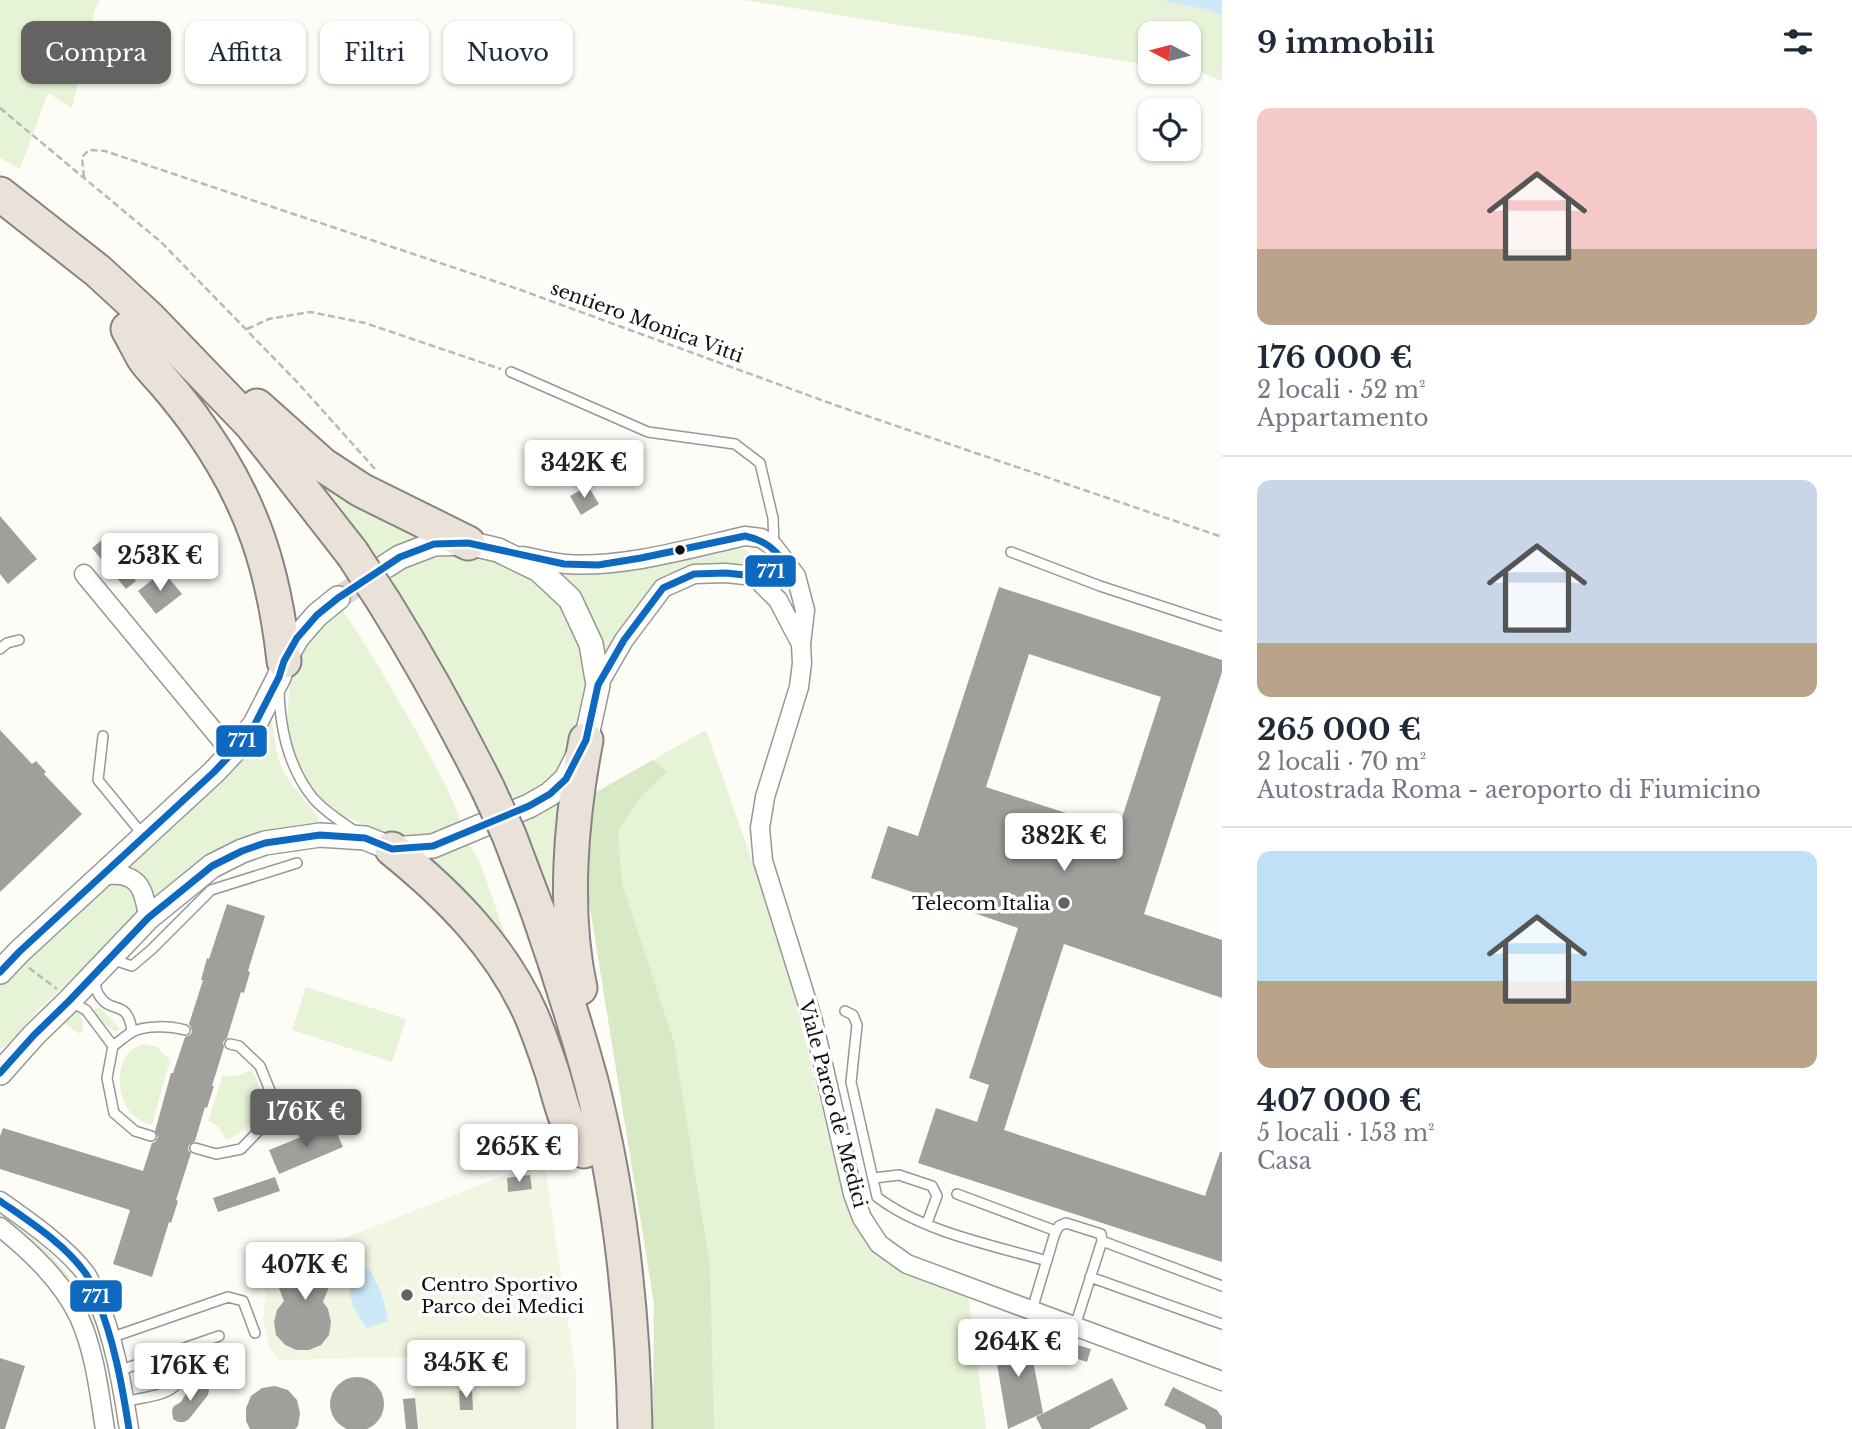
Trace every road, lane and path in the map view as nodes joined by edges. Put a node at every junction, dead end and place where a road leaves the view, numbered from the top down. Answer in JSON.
{"nodes":[{"id":1,"x":0,"y":108,"type":"edge"},
{"id":2,"x":83,"y":177,"type":"junction"},
{"id":3,"x":0,"y":194,"type":"edge"},
{"id":4,"x":0,"y":219,"type":"edge"},
{"id":5,"x":139,"y":323,"type":"junction"},
{"id":6,"x":246,"y":330,"type":"junction"},
{"id":7,"x":511,"y":372,"type":"joint"},
{"id":8,"x":375,"y":470,"type":"dead end"},
{"id":9,"x":1222,"y":537,"type":"edge"},
{"id":10,"x":483,"y":546,"type":"junction"},
{"id":11,"x":774,"y":547,"type":"junction"},
{"id":12,"x":1010,"y":552,"type":"dead end"},
{"id":13,"x":786,"y":564,"type":"junction"},
{"id":14,"x":386,"y":566,"type":"tunnel mouth"},
{"id":15,"x":84,"y":573,"type":"dead end"},
{"id":16,"x":342,"y":573,"type":"junction"},
{"id":17,"x":754,"y":576,"type":"junction"},
{"id":18,"x":1222,"y":626,"type":"edge"},
{"id":19,"x":19,"y":640,"type":"dead end"},
{"id":20,"x":801,"y":644,"type":"junction"},
{"id":21,"x":0,"y":649,"type":"edge"},
{"id":22,"x":281,"y":669,"type":"junction"},
{"id":23,"x":598,"y":685,"type":"junction"},
{"id":24,"x":103,"y":736,"type":"dead end"},
{"id":25,"x":586,"y":740,"type":"junction"},
{"id":26,"x":232,"y":753,"type":"junction"},
{"id":27,"x":145,"y":836,"type":"junction"},
{"id":28,"x":379,"y":844,"type":"junction"},
{"id":29,"x":297,"y":863,"type":"dead end"},
{"id":30,"x":102,"y":876,"type":"junction"},
{"id":31,"x":528,"y":912,"type":"junction"},
{"id":32,"x":148,"y":918,"type":"junction"},
{"id":33,"x":19,"y":952,"type":"junction"},
{"id":34,"x":110,"y":959,"type":"junction"},
{"id":35,"x":0,"y":972,"type":"edge"},
{"id":36,"x":93,"y":976,"type":"junction"},
{"id":37,"x":68,"y":1002,"type":"junction"},
{"id":38,"x":845,"y":1011,"type":"dead end"},
{"id":39,"x":185,"y":1030,"type":"dead end"},
{"id":40,"x":132,"y":1032,"type":"junction"},
{"id":41,"x":230,"y":1044,"type":"dead end"},
{"id":42,"x":113,"y":1046,"type":"junction"},
{"id":43,"x":0,"y":1073,"type":"edge"},
{"id":44,"x":591,"y":1083,"type":"junction"},
{"id":45,"x":151,"y":1136,"type":"dead end"},
{"id":46,"x":195,"y":1148,"type":"dead end"},
{"id":47,"x":584,"y":1151,"type":"junction"},
{"id":48,"x":874,"y":1178,"type":"junction"},
{"id":49,"x":957,"y":1194,"type":"dead end"},
{"id":50,"x":0,"y":1201,"type":"edge"},
{"id":51,"x":927,"y":1223,"type":"junction"},
{"id":52,"x":0,"y":1227,"type":"edge"},
{"id":53,"x":1056,"y":1231,"type":"junction"},
{"id":54,"x":1102,"y":1241,"type":"junction"},
{"id":55,"x":1047,"y":1262,"type":"junction"},
{"id":56,"x":1090,"y":1277,"type":"junction"},
{"id":57,"x":1222,"y":1286,"type":"edge"},
{"id":58,"x":1032,"y":1310,"type":"junction"},
{"id":59,"x":1222,"y":1324,"type":"edge"},
{"id":60,"x":1074,"y":1326,"type":"junction"},
{"id":61,"x":256,"y":1334,"type":"dead end"},
{"id":62,"x":219,"y":1336,"type":"dead end"},
{"id":63,"x":110,"y":1338,"type":"junction"},
{"id":64,"x":178,"y":1350,"type":"junction"},
{"id":65,"x":118,"y":1371,"type":"junction"},
{"id":66,"x":1222,"y":1381,"type":"edge"},
{"id":67,"x":125,"y":1402,"type":"junction"},
{"id":68,"x":101,"y":1406,"type":"junction"},
{"id":69,"x":105,"y":1429,"type":"edge"},
{"id":70,"x":129,"y":1429,"type":"edge"},
{"id":71,"x":615,"y":1429,"type":"edge"},
{"id":72,"x":635,"y":1429,"type":"edge"}],
"edges":[{"from":1,"to":2,"type":"path"},
{"from":2,"to":6,"type":"path"},
{"from":2,"to":9,"type":"path","name":"sentiero Monica Vitti"},
{"from":3,"to":5,"type":"highway"},
{"from":4,"to":5,"type":"highway"},
{"from":5,"to":10,"type":"highway"},
{"from":5,"to":16,"type":"highway"},
{"from":5,"to":22,"type":"highway"},
{"from":6,"to":7,"type":"path"},
{"from":6,"to":8,"type":"path"},
{"from":7,"to":11,"type":"lane"},
{"from":10,"to":11,"type":"street"},
{"from":10,"to":14,"type":"street"},
{"from":10,"to":23,"type":"street"},
{"from":11,"to":13,"type":"street","name":"Viale Parco de' Medici"},
{"from":12,"to":18,"type":"lane"},
{"from":13,"to":17,"type":"street"},
{"from":13,"to":20,"type":"street","name":"Viale Parco de' Medici"},
{"from":15,"to":26,"type":"street"},
{"from":16,"to":22,"type":"street"},
{"from":16,"to":31,"type":"highway"},
{"from":17,"to":20,"type":"street","name":"Viale Parco de' Medici"},
{"from":17,"to":23,"type":"street"},
{"from":19,"to":21,"type":"lane"},
{"from":20,"to":58,"type":"street","name":"Viale Parco de' Medici"},
{"from":22,"to":26,"type":"street"},
{"from":22,"to":28,"type":"lane"},
{"from":23,"to":25,"type":"street"},
{"from":24,"to":27,"type":"lane"},
{"from":25,"to":28,"type":"street"},
{"from":25,"to":44,"type":"highway"},
{"from":26,"to":27,"type":"street"},
{"from":27,"to":30,"type":"street"},
{"from":28,"to":32,"type":"street"},
{"from":28,"to":47,"type":"highway"},
{"from":29,"to":34,"type":"lane"},
{"from":30,"to":32,"type":"street"},
{"from":30,"to":33,"type":"street"},
{"from":31,"to":44,"type":"highway"},
{"from":31,"to":47,"type":"highway"},
{"from":32,"to":34,"type":"street"},
{"from":33,"to":35,"type":"street"},
{"from":33,"to":37,"type":"path"},
{"from":34,"to":36,"type":"street"},
{"from":36,"to":37,"type":"street"},
{"from":36,"to":40,"type":"lane"},
{"from":37,"to":42,"type":"lane"},
{"from":37,"to":43,"type":"street"},
{"from":38,"to":48,"type":"lane"},
{"from":39,"to":40,"type":"lane"},
{"from":40,"to":42,"type":"lane"},
{"from":41,"to":46,"type":"lane"},
{"from":42,"to":45,"type":"lane"},
{"from":44,"to":72,"type":"highway"},
{"from":47,"to":71,"type":"highway"},
{"from":48,"to":51,"type":"lane"},
{"from":48,"to":51,"type":"lane"},
{"from":49,"to":53,"type":"lane"},
{"from":50,"to":63,"type":"street"},
{"from":51,"to":55,"type":"lane"},
{"from":52,"to":68,"type":"street"},
{"from":53,"to":54,"type":"lane"},
{"from":53,"to":55,"type":"lane"},
{"from":54,"to":56,"type":"lane"},
{"from":54,"to":57,"type":"lane"},
{"from":55,"to":58,"type":"lane"},
{"from":56,"to":59,"type":"lane"},
{"from":56,"to":60,"type":"lane"},
{"from":58,"to":60,"type":"street","name":"Viale Parco de' Medici"},
{"from":60,"to":66,"type":"street","name":"Viale Parco de' Medici"},
{"from":61,"to":63,"type":"lane"},
{"from":62,"to":64,"type":"lane"},
{"from":63,"to":65,"type":"street"},
{"from":64,"to":65,"type":"lane"},
{"from":64,"to":67,"type":"lane"},
{"from":65,"to":67,"type":"street"},
{"from":67,"to":68,"type":"street"},
{"from":67,"to":70,"type":"street"},
{"from":68,"to":69,"type":"street"}]}
